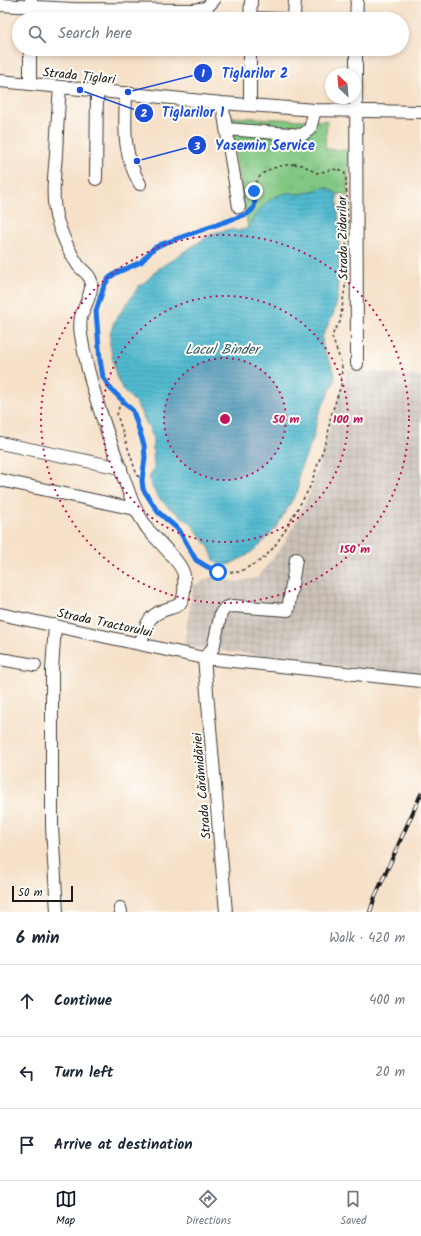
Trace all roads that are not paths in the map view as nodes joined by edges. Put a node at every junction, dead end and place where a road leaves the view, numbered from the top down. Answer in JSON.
{"nodes":[{"id":1,"x":214,"y":0,"type":"edge"},
{"id":2,"x":251,"y":0,"type":"edge"},
{"id":3,"x":295,"y":0,"type":"edge"},
{"id":4,"x":356,"y":0,"type":"edge"},
{"id":5,"x":31,"y":3,"type":"edge"},
{"id":6,"x":0,"y":5,"type":"edge"},
{"id":7,"x":161,"y":5,"type":"edge"},
{"id":8,"x":65,"y":12,"type":"edge"},
{"id":9,"x":92,"y":12,"type":"edge"},
{"id":10,"x":250,"y":12,"type":"edge"},
{"id":11,"x":294,"y":12,"type":"edge"},
{"id":12,"x":356,"y":12,"type":"edge"},
{"id":13,"x":30,"y":56,"type":"edge"},
{"id":14,"x":250,"y":56,"type":"edge"},
{"id":15,"x":356,"y":56,"type":"edge"},
{"id":16,"x":0,"y":81,"type":"edge"},
{"id":17,"x":30,"y":84,"type":"junction"},
{"id":18,"x":60,"y":87,"type":"junction"},
{"id":19,"x":97,"y":91,"type":"junction"},
{"id":20,"x":126,"y":93,"type":"junction"},
{"id":21,"x":222,"y":103,"type":"junction"},
{"id":22,"x":250,"y":105,"type":"junction"},
{"id":23,"x":315,"y":110,"type":"junction"},
{"id":24,"x":355,"y":111,"type":"junction"},
{"id":25,"x":421,"y":112,"type":"edge"},
{"id":26,"x":226,"y":129,"type":"junction"},
{"id":27,"x":96,"y":179,"type":"dead end"},
{"id":28,"x":140,"y":184,"type":"dead end"},
{"id":29,"x":239,"y":207,"type":"dead end"},
{"id":30,"x":357,"y":364,"type":"dead end"},
{"id":31,"x":0,"y":443,"type":"edge"},
{"id":32,"x":121,"y":468,"type":"junction"},
{"id":33,"x":0,"y":480,"type":"edge"},
{"id":34,"x":135,"y":509,"type":"junction"},
{"id":35,"x":296,"y":559,"type":"dead end"},
{"id":36,"x":0,"y":614,"type":"edge"},
{"id":37,"x":55,"y":625,"type":"junction"},
{"id":38,"x":141,"y":644,"type":"junction"},
{"id":39,"x":204,"y":658,"type":"junction"},
{"id":40,"x":0,"y":659,"type":"edge"},
{"id":41,"x":35,"y":665,"type":"dead end"},
{"id":42,"x":421,"y":681,"type":"edge"},
{"id":43,"x":57,"y":912,"type":"edge"},
{"id":44,"x":226,"y":912,"type":"edge"}],
"edges":[{"from":1,"to":7,"type":"street"},
{"from":2,"to":10,"type":"street"},
{"from":3,"to":11,"type":"street"},
{"from":4,"to":12,"type":"street"},
{"from":5,"to":6,"type":"street"},
{"from":5,"to":8,"type":"street"},
{"from":7,"to":9,"type":"street"},
{"from":13,"to":17,"type":"street"},
{"from":14,"to":22,"type":"street"},
{"from":15,"to":24,"type":"street","name":"Strada Zidarilor"},
{"from":16,"to":17,"type":"street","name":"Strada Țiglari"},
{"from":17,"to":18,"type":"street","name":"Strada Țiglari"},
{"from":18,"to":19,"type":"street","name":"Strada Țiglari"},
{"from":18,"to":32,"type":"street"},
{"from":19,"to":20,"type":"street","name":"Strada Țiglari"},
{"from":19,"to":27,"type":"street"},
{"from":20,"to":21,"type":"street","name":"Strada Țiglari"},
{"from":20,"to":28,"type":"street"},
{"from":21,"to":22,"type":"street","name":"Strada Țiglari"},
{"from":21,"to":26,"type":"street"},
{"from":22,"to":23,"type":"street","name":"Strada Țiglari"},
{"from":23,"to":24,"type":"street","name":"Strada Țiglari"},
{"from":23,"to":26,"type":"street"},
{"from":24,"to":25,"type":"street","name":"Strada Țiglari"},
{"from":24,"to":30,"type":"street","name":"Strada Zidarilor"},
{"from":26,"to":29,"type":"street"},
{"from":31,"to":32,"type":"street"},
{"from":32,"to":34,"type":"street"},
{"from":33,"to":34,"type":"street"},
{"from":34,"to":38,"type":"street"},
{"from":35,"to":39,"type":"street"},
{"from":36,"to":37,"type":"street","name":"Strada Tractorului"},
{"from":37,"to":38,"type":"street","name":"Strada Tractorului"},
{"from":37,"to":43,"type":"street"},
{"from":38,"to":39,"type":"street","name":"Strada Tractorului"},
{"from":39,"to":42,"type":"street","name":"Strada Tractorului"},
{"from":39,"to":44,"type":"street","name":"Strada Cărămidăriei"},
{"from":40,"to":41,"type":"street"}]}
